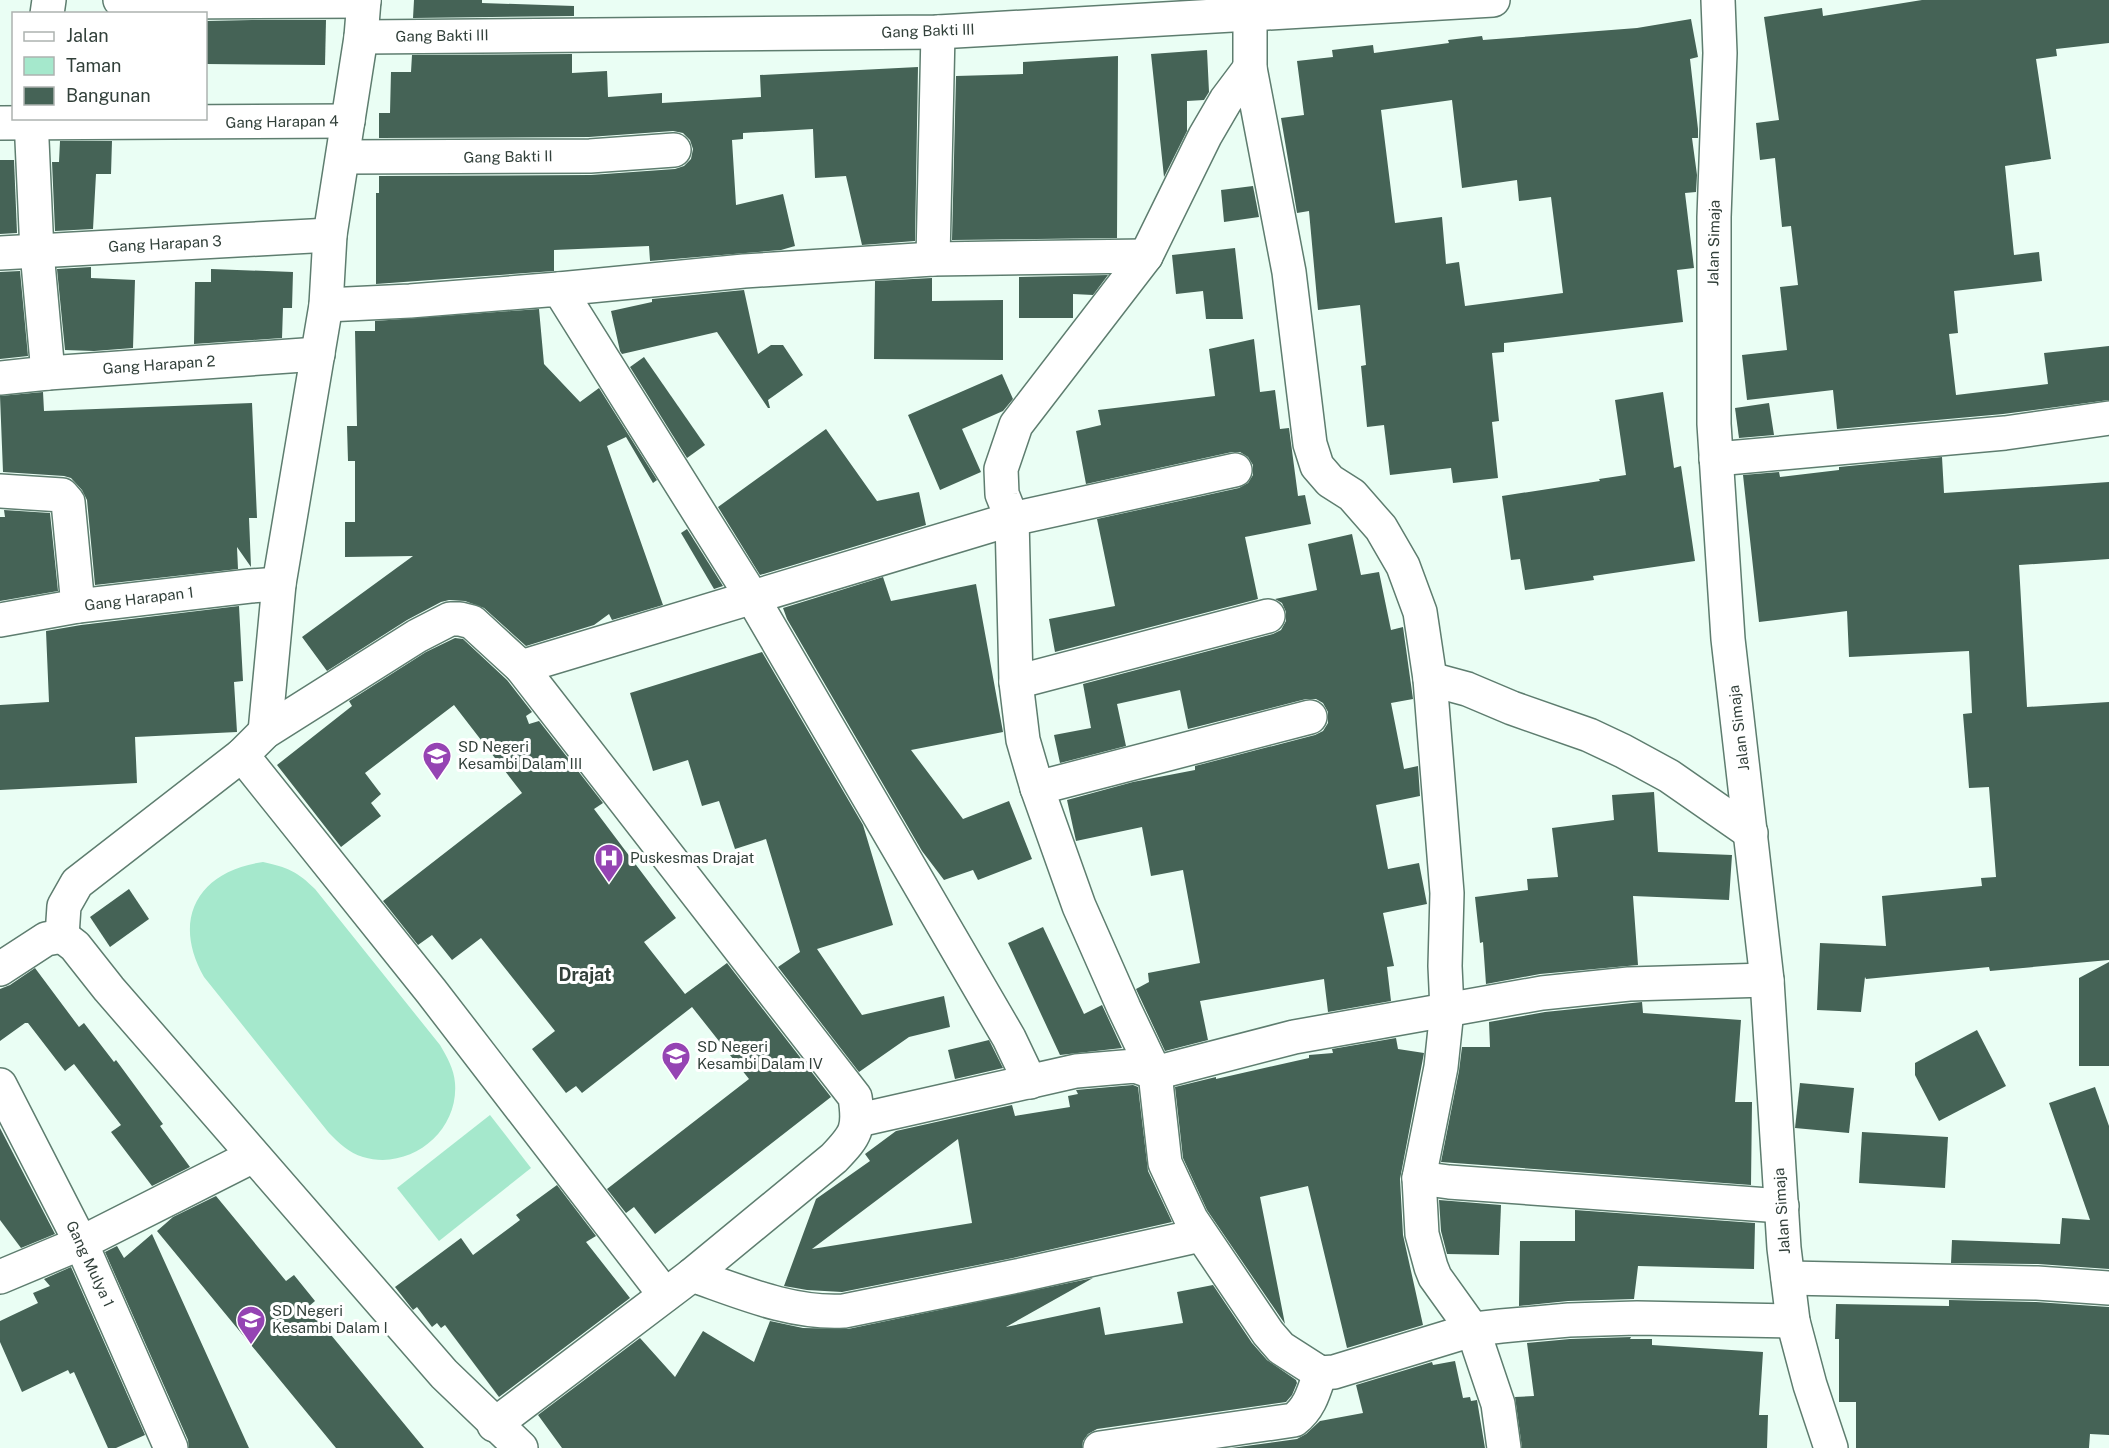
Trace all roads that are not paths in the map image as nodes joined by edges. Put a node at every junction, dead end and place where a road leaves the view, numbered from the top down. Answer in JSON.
{"nodes":[{"id":1,"x":120,"y":0,"type":"edge"},
{"id":2,"x":1493,"y":0,"type":"edge"},
{"id":3,"x":1718,"y":0,"type":"edge"},
{"id":4,"x":364,"y":1,"type":"edge"},
{"id":5,"x":1250,"y":7,"type":"edge"},
{"id":6,"x":938,"y":32,"type":"junction"},
{"id":7,"x":361,"y":37,"type":"junction"},
{"id":8,"x":1250,"y":68,"type":"junction"},
{"id":9,"x":21,"y":121,"type":"edge"},
{"id":10,"x":348,"y":121,"type":"junction"},
{"id":11,"x":674,"y":150,"type":"dead end"},
{"id":12,"x":343,"y":157,"type":"junction"},
{"id":13,"x":330,"y":235,"type":"junction"},
{"id":14,"x":38,"y":252,"type":"junction"},
{"id":15,"x":0,"y":254,"type":"edge"},
{"id":16,"x":1146,"y":256,"type":"junction"},
{"id":17,"x":933,"y":259,"type":"junction"},
{"id":18,"x":559,"y":289,"type":"junction"},
{"id":19,"x":326,"y":305,"type":"junction"},
{"id":20,"x":318,"y":354,"type":"junction"},
{"id":21,"x":48,"y":373,"type":"junction"},
{"id":22,"x":0,"y":378,"type":"edge"},
{"id":23,"x":2109,"y":418,"type":"edge"},
{"id":24,"x":1716,"y":459,"type":"junction"},
{"id":25,"x":1235,"y":470,"type":"dead end"},
{"id":26,"x":0,"y":491,"type":"edge"},
{"id":27,"x":1012,"y":519,"type":"junction"},
{"id":28,"x":279,"y":584,"type":"junction"},
{"id":29,"x":752,"y":597,"type":"junction"},
{"id":30,"x":78,"y":606,"type":"junction"},
{"id":31,"x":1268,"y":616,"type":"dead end"},
{"id":32,"x":0,"y":620,"type":"edge"},
{"id":33,"x":520,"y":667,"type":"junction"},
{"id":34,"x":1430,"y":679,"type":"junction"},
{"id":35,"x":1016,"y":682,"type":"junction"},
{"id":36,"x":1310,"y":717,"type":"dead end"},
{"id":37,"x":265,"y":732,"type":"junction"},
{"id":38,"x":242,"y":755,"type":"junction"},
{"id":39,"x":1037,"y":788,"type":"junction"},
{"id":40,"x":1751,"y":834,"type":"junction"},
{"id":41,"x":62,"y":936,"type":"junction"},
{"id":42,"x":0,"y":969,"type":"edge"},
{"id":43,"x":1767,"y":980,"type":"junction"},
{"id":44,"x":1447,"y":1010,"type":"junction"},
{"id":45,"x":1155,"y":1073,"type":"junction"},
{"id":46,"x":1030,"y":1082,"type":"junction"},
{"id":47,"x":0,"y":1085,"type":"edge"},
{"id":48,"x":859,"y":1120,"type":"junction"},
{"id":49,"x":254,"y":1156,"type":"junction"},
{"id":50,"x":1419,"y":1178,"type":"junction"},
{"id":51,"x":1782,"y":1206,"type":"junction"},
{"id":52,"x":1201,"y":1234,"type":"junction"},
{"id":53,"x":81,"y":1243,"type":"junction"},
{"id":54,"x":692,"y":1275,"type":"junction"},
{"id":55,"x":0,"y":1276,"type":"edge"},
{"id":56,"x":1788,"y":1278,"type":"junction"},
{"id":57,"x":2109,"y":1287,"type":"edge"},
{"id":58,"x":665,"y":1296,"type":"junction"},
{"id":59,"x":1793,"y":1321,"type":"junction"},
{"id":60,"x":1473,"y":1330,"type":"junction"},
{"id":61,"x":1320,"y":1372,"type":"junction"},
{"id":62,"x":494,"y":1425,"type":"junction"},
{"id":63,"x":171,"y":1448,"type":"edge"},
{"id":64,"x":521,"y":1448,"type":"edge"},
{"id":65,"x":1100,"y":1448,"type":"edge"},
{"id":66,"x":1504,"y":1448,"type":"edge"},
{"id":67,"x":1831,"y":1448,"type":"edge"}],
"edges":[{"from":1,"to":4,"type":"street"},
{"from":2,"to":5,"type":"street","name":"Gang Bakti III"},
{"from":3,"to":24,"type":"street","name":"Jalan Simaja"},
{"from":4,"to":7,"type":"street"},
{"from":5,"to":6,"type":"street","name":"Gang Bakti III"},
{"from":5,"to":8,"type":"street"},
{"from":6,"to":7,"type":"street","name":"Gang Bakti III"},
{"from":6,"to":17,"type":"street"},
{"from":7,"to":10,"type":"street"},
{"from":8,"to":16,"type":"street"},
{"from":8,"to":34,"type":"street"},
{"from":9,"to":10,"type":"street","name":"Gang Harapan 4"},
{"from":9,"to":14,"type":"street"},
{"from":10,"to":12,"type":"street"},
{"from":11,"to":12,"type":"street","name":"Gang Bakti II"},
{"from":12,"to":13,"type":"street"},
{"from":13,"to":14,"type":"street","name":"Gang Harapan 3"},
{"from":13,"to":19,"type":"street"},
{"from":14,"to":15,"type":"street","name":"Gang Harapan 3"},
{"from":14,"to":21,"type":"street"},
{"from":16,"to":17,"type":"street"},
{"from":16,"to":27,"type":"street"},
{"from":17,"to":18,"type":"street"},
{"from":18,"to":19,"type":"street"},
{"from":18,"to":29,"type":"street"},
{"from":19,"to":20,"type":"street"},
{"from":20,"to":21,"type":"street","name":"Gang Harapan 2"},
{"from":20,"to":28,"type":"street"},
{"from":21,"to":22,"type":"street","name":"Gang Harapan 2"},
{"from":23,"to":24,"type":"street"},
{"from":24,"to":40,"type":"street","name":"Jalan Simaja"},
{"from":25,"to":27,"type":"street"},
{"from":26,"to":30,"type":"street"},
{"from":27,"to":29,"type":"street"},
{"from":27,"to":35,"type":"street"},
{"from":28,"to":30,"type":"street","name":"Gang Harapan 1"},
{"from":28,"to":37,"type":"street"},
{"from":29,"to":33,"type":"street"},
{"from":29,"to":46,"type":"street"},
{"from":30,"to":32,"type":"street","name":"Gang Harapan 1"},
{"from":31,"to":35,"type":"street"},
{"from":33,"to":37,"type":"street"},
{"from":33,"to":48,"type":"street"},
{"from":34,"to":40,"type":"street"},
{"from":34,"to":44,"type":"street"},
{"from":35,"to":39,"type":"street"},
{"from":36,"to":39,"type":"street"},
{"from":37,"to":38,"type":"street"},
{"from":38,"to":41,"type":"street"},
{"from":38,"to":58,"type":"street"},
{"from":39,"to":45,"type":"street"},
{"from":40,"to":43,"type":"street","name":"Jalan Simaja"},
{"from":41,"to":42,"type":"street"},
{"from":41,"to":49,"type":"street"},
{"from":43,"to":44,"type":"street"},
{"from":43,"to":51,"type":"street","name":"Jalan Simaja"},
{"from":44,"to":45,"type":"street"},
{"from":44,"to":50,"type":"street"},
{"from":45,"to":46,"type":"street"},
{"from":45,"to":52,"type":"street"},
{"from":46,"to":48,"type":"street"},
{"from":47,"to":53,"type":"street","name":"Gang Mulya 1"},
{"from":48,"to":54,"type":"street"},
{"from":49,"to":53,"type":"street"},
{"from":49,"to":62,"type":"street"},
{"from":50,"to":51,"type":"street"},
{"from":50,"to":60,"type":"street"},
{"from":51,"to":56,"type":"street","name":"Jalan Simaja"},
{"from":52,"to":54,"type":"street"},
{"from":52,"to":61,"type":"street"},
{"from":53,"to":55,"type":"street"},
{"from":53,"to":63,"type":"street","name":"Gang Mulya 1"},
{"from":54,"to":58,"type":"street"},
{"from":56,"to":57,"type":"street"},
{"from":56,"to":59,"type":"street","name":"Jalan Simaja"},
{"from":58,"to":62,"type":"street"},
{"from":59,"to":60,"type":"street"},
{"from":59,"to":67,"type":"street","name":"Jalan Simaja"},
{"from":60,"to":61,"type":"street"},
{"from":60,"to":66,"type":"street"},
{"from":61,"to":65,"type":"street"},
{"from":62,"to":64,"type":"street"}]}
